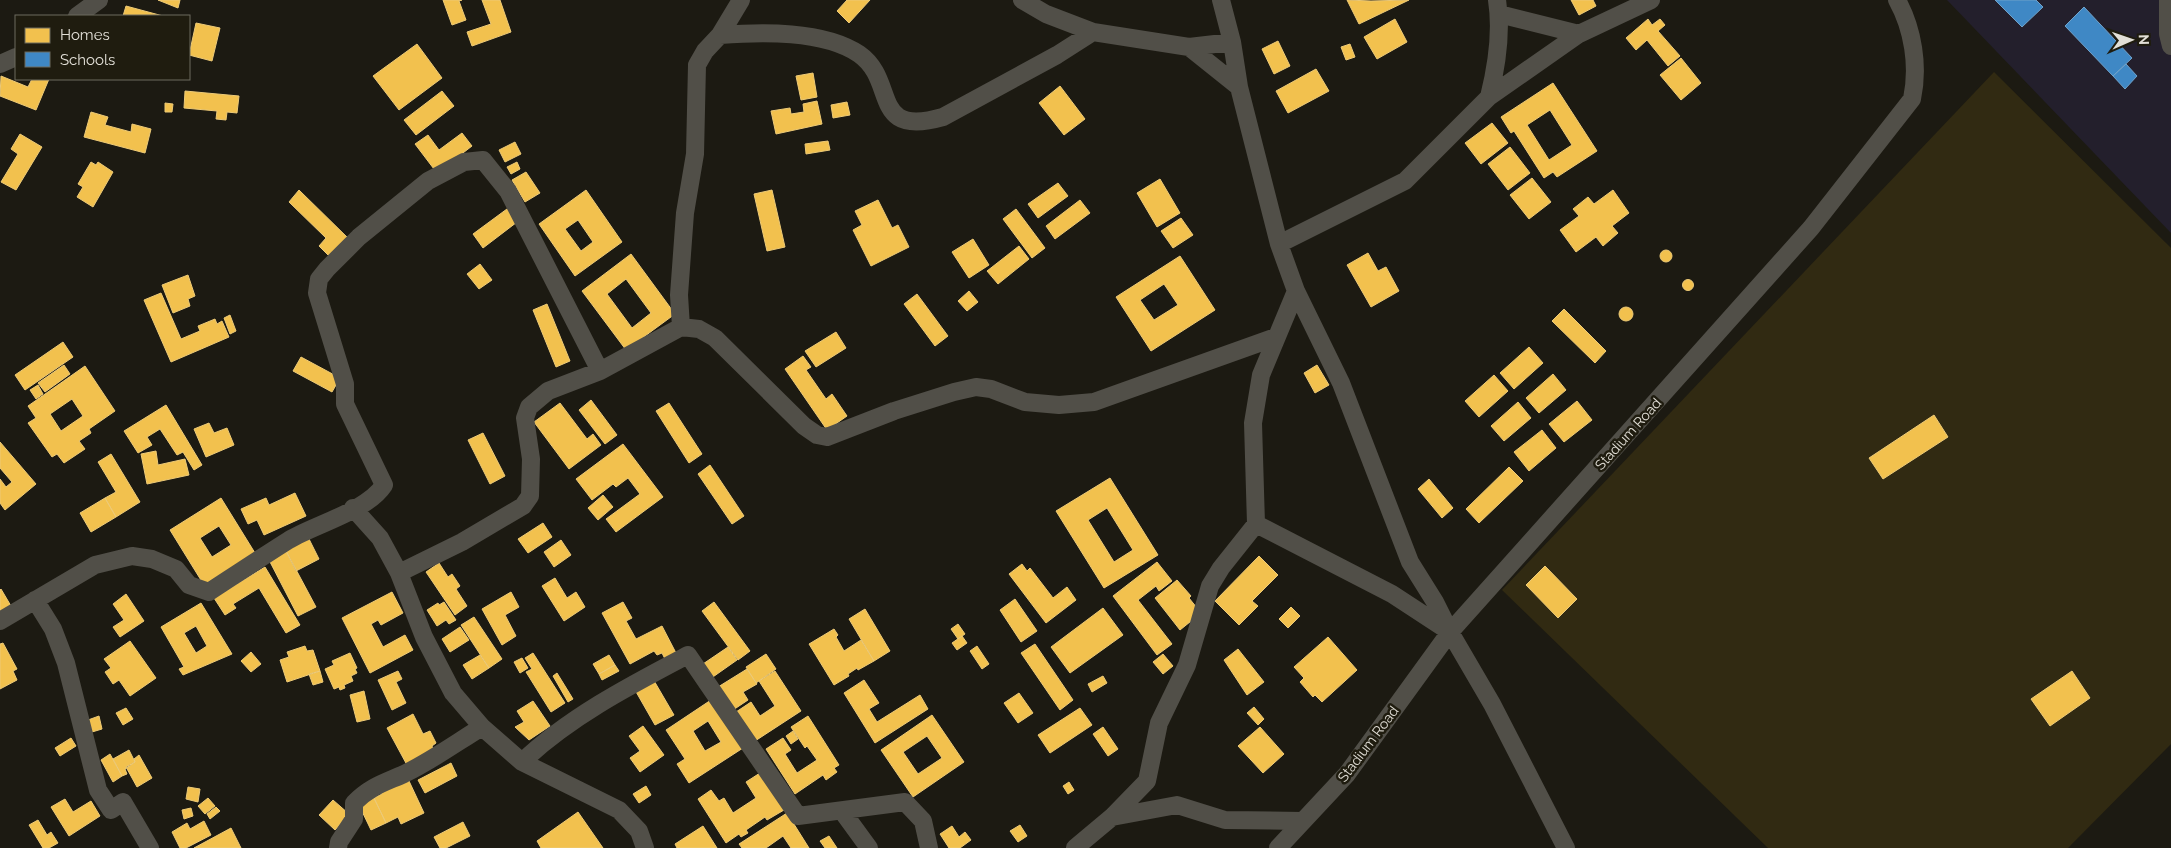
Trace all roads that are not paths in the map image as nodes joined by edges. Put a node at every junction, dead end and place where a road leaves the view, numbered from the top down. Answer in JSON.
{"nodes":[{"id":1,"x":99,"y":0,"type":"edge"},
{"id":2,"x":741,"y":0,"type":"edge"},
{"id":3,"x":1022,"y":0,"type":"edge"},
{"id":4,"x":1221,"y":0,"type":"edge"},
{"id":5,"x":1651,"y":0,"type":"edge"},
{"id":6,"x":1897,"y":0,"type":"edge"},
{"id":7,"x":2168,"y":0,"type":"edge"},
{"id":8,"x":1498,"y":7,"type":"edge"},
{"id":9,"x":78,"y":15,"type":"edge"},
{"id":10,"x":1093,"y":32,"type":"junction"},
{"id":11,"x":1579,"y":34,"type":"junction"},
{"id":12,"x":720,"y":35,"type":"junction"},
{"id":13,"x":1232,"y":42,"type":"junction"},
{"id":14,"x":2171,"y":46,"type":"edge"},
{"id":15,"x":1189,"y":47,"type":"junction"},
{"id":16,"x":15,"y":57,"type":"edge"},
{"id":17,"x":0,"y":64,"type":"edge"},
{"id":18,"x":1239,"y":87,"type":"junction"},
{"id":19,"x":1489,"y":97,"type":"junction"},
{"id":20,"x":1279,"y":244,"type":"junction"},
{"id":21,"x":1296,"y":291,"type":"junction"},
{"id":22,"x":681,"y":327,"type":"junction"},
{"id":23,"x":1276,"y":337,"type":"junction"},
{"id":24,"x":600,"y":371,"type":"junction"},
{"id":25,"x":353,"y":508,"type":"junction"},
{"id":26,"x":1256,"y":524,"type":"junction"},
{"id":27,"x":399,"y":573,"type":"junction"},
{"id":28,"x":35,"y":600,"type":"junction"},
{"id":29,"x":0,"y":621,"type":"edge"},
{"id":30,"x":1450,"y":632,"type":"junction"},
{"id":31,"x":482,"y":727,"type":"junction"},
{"id":32,"x":522,"y":762,"type":"junction"},
{"id":33,"x":842,"y":810,"type":"junction"},
{"id":34,"x":1112,"y":817,"type":"junction"},
{"id":35,"x":1303,"y":821,"type":"junction"},
{"id":36,"x":150,"y":848,"type":"edge"},
{"id":37,"x":338,"y":848,"type":"edge"},
{"id":38,"x":646,"y":848,"type":"edge"},
{"id":39,"x":869,"y":848,"type":"edge"},
{"id":40,"x":930,"y":848,"type":"edge"},
{"id":41,"x":1075,"y":848,"type":"edge"},
{"id":42,"x":1278,"y":848,"type":"edge"},
{"id":43,"x":1566,"y":848,"type":"edge"}],
"edges":[{"from":1,"to":9,"type":"street"},
{"from":2,"to":12,"type":"street"},
{"from":3,"to":10,"type":"street"},
{"from":4,"to":13,"type":"street"},
{"from":5,"to":11,"type":"street"},
{"from":6,"to":30,"type":"street","name":"Stadium Road"},
{"from":7,"to":14,"type":"street"},
{"from":8,"to":11,"type":"street"},
{"from":8,"to":19,"type":"street"},
{"from":10,"to":12,"type":"street"},
{"from":10,"to":15,"type":"street"},
{"from":11,"to":19,"type":"street"},
{"from":12,"to":22,"type":"street"},
{"from":13,"to":15,"type":"street"},
{"from":13,"to":18,"type":"street"},
{"from":15,"to":18,"type":"street"},
{"from":16,"to":17,"type":"street"},
{"from":18,"to":20,"type":"street"},
{"from":19,"to":20,"type":"street"},
{"from":20,"to":21,"type":"street"},
{"from":21,"to":23,"type":"street"},
{"from":21,"to":30,"type":"street"},
{"from":22,"to":23,"type":"street"},
{"from":22,"to":24,"type":"street"},
{"from":23,"to":26,"type":"street"},
{"from":24,"to":25,"type":"street"},
{"from":24,"to":27,"type":"street"},
{"from":25,"to":27,"type":"street"},
{"from":25,"to":28,"type":"street"},
{"from":26,"to":30,"type":"street"},
{"from":26,"to":34,"type":"street"},
{"from":27,"to":31,"type":"street"},
{"from":28,"to":29,"type":"street"},
{"from":28,"to":36,"type":"street"},
{"from":30,"to":35,"type":"street","name":"Stadium Road"},
{"from":30,"to":43,"type":"street"},
{"from":31,"to":32,"type":"street"},
{"from":31,"to":37,"type":"street"},
{"from":32,"to":33,"type":"street"},
{"from":32,"to":38,"type":"street"},
{"from":33,"to":39,"type":"street"},
{"from":33,"to":40,"type":"street"},
{"from":34,"to":35,"type":"street"},
{"from":34,"to":41,"type":"street"},
{"from":35,"to":42,"type":"street","name":"Stadium Road"}]}
